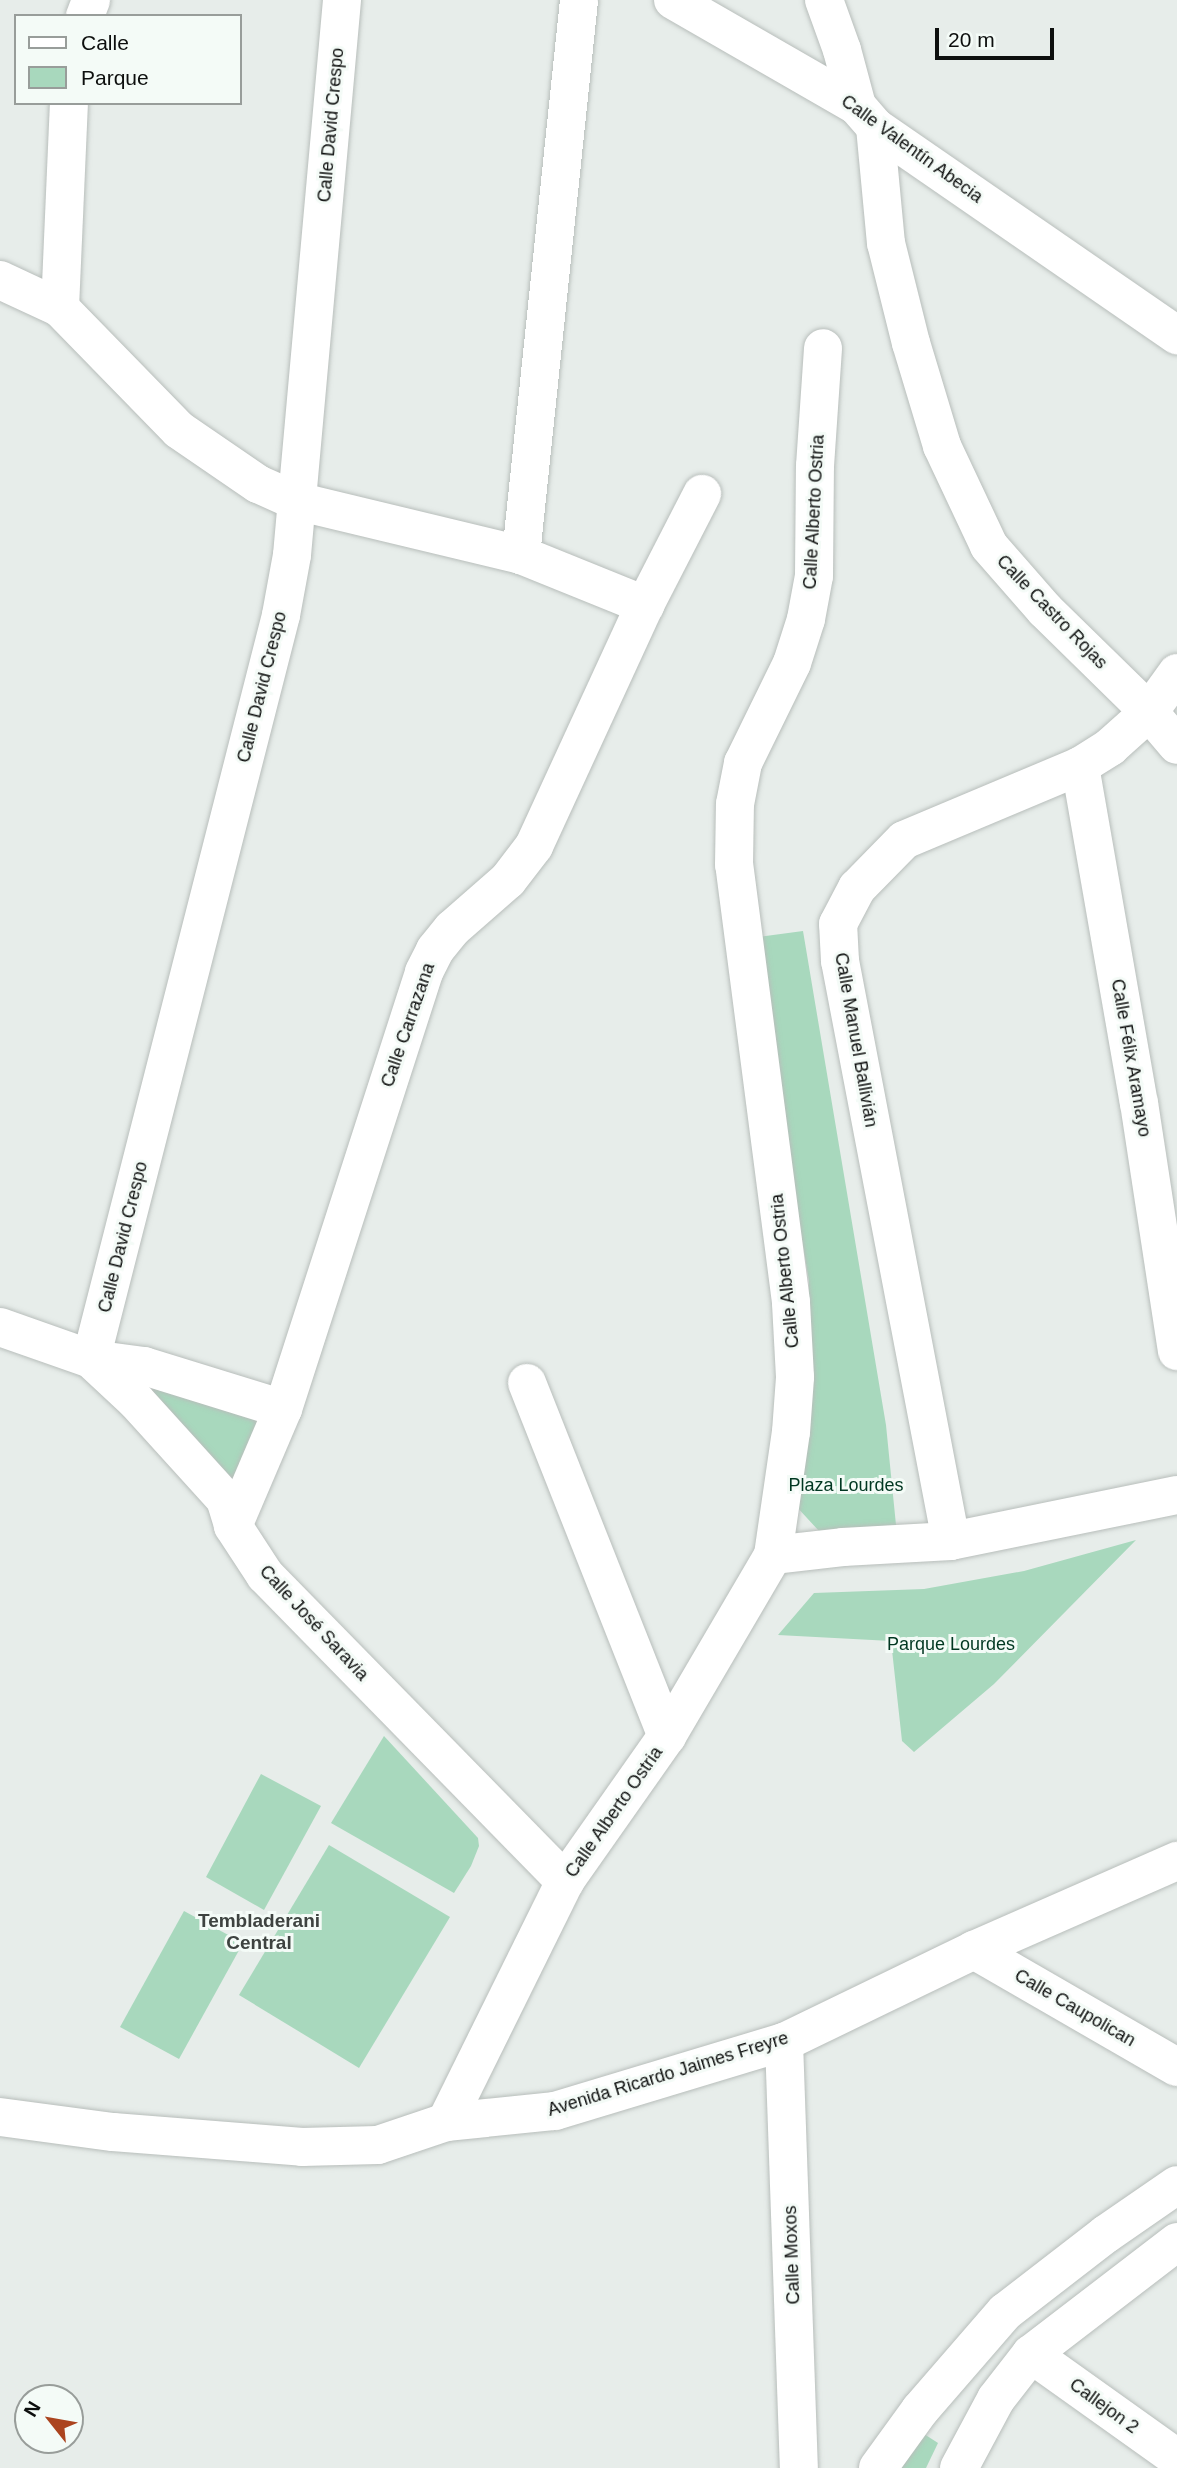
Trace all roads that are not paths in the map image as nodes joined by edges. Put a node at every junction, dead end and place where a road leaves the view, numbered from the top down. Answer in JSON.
{"nodes":[{"id":1,"x":342,"y":0,"type":"edge"},
{"id":2,"x":579,"y":0,"type":"edge"},
{"id":3,"x":673,"y":0,"type":"edge"},
{"id":4,"x":824,"y":0,"type":"edge"},
{"id":5,"x":69,"y":105,"type":"edge"},
{"id":6,"x":866,"y":116,"type":"junction"},
{"id":7,"x":0,"y":279,"type":"edge"},
{"id":8,"x":60,"y":308,"type":"junction"},
{"id":9,"x":1177,"y":335,"type":"edge"},
{"id":10,"x":823,"y":348,"type":"dead end"},
{"id":11,"x":702,"y":494,"type":"dead end"},
{"id":12,"x":296,"y":501,"type":"junction"},
{"id":13,"x":521,"y":555,"type":"junction"},
{"id":14,"x":645,"y":605,"type":"junction"},
{"id":15,"x":1177,"y":673,"type":"edge"},
{"id":16,"x":1149,"y":712,"type":"junction"},
{"id":17,"x":1177,"y":745,"type":"edge"},
{"id":18,"x":1080,"y":766,"type":"junction"},
{"id":19,"x":1172,"y":1281,"type":"edge"},
{"id":20,"x":0,"y":1327,"type":"edge"},
{"id":21,"x":1177,"y":1351,"type":"edge"},
{"id":22,"x":91,"y":1359,"type":"junction"},
{"id":23,"x":527,"y":1383,"type":"dead end"},
{"id":24,"x":283,"y":1409,"type":"junction"},
{"id":25,"x":1177,"y":1495,"type":"edge"},
{"id":26,"x":233,"y":1526,"type":"junction"},
{"id":27,"x":951,"y":1541,"type":"junction"},
{"id":28,"x":773,"y":1555,"type":"junction"},
{"id":29,"x":667,"y":1736,"type":"junction"},
{"id":30,"x":1177,"y":1861,"type":"edge"},
{"id":31,"x":565,"y":1881,"type":"junction"},
{"id":32,"x":974,"y":1950,"type":"junction"},
{"id":33,"x":785,"y":2042,"type":"junction"},
{"id":34,"x":1177,"y":2067,"type":"edge"},
{"id":35,"x":0,"y":2117,"type":"edge"},
{"id":36,"x":446,"y":2122,"type":"junction"},
{"id":37,"x":1177,"y":2185,"type":"edge"},
{"id":38,"x":1175,"y":2246,"type":"edge"},
{"id":39,"x":1031,"y":2354,"type":"junction"},
{"id":40,"x":1177,"y":2458,"type":"edge"},
{"id":41,"x":799,"y":2468,"type":"edge"},
{"id":42,"x":878,"y":2468,"type":"edge"},
{"id":43,"x":959,"y":2468,"type":"edge"}],
"edges":[{"from":1,"to":12,"type":"street","name":"Calle David Crespo"},
{"from":2,"to":13,"type":"street"},
{"from":3,"to":6,"type":"street","name":"Calle Valentín Abecia"},
{"from":4,"to":6,"type":"street"},
{"from":5,"to":8,"type":"street"},
{"from":6,"to":9,"type":"street","name":"Calle Valentín Abecia"},
{"from":6,"to":16,"type":"street","name":"Calle Castro Rojas"},
{"from":7,"to":8,"type":"street"},
{"from":8,"to":12,"type":"street"},
{"from":10,"to":28,"type":"street","name":"Calle Alberto Ostria"},
{"from":11,"to":14,"type":"street","name":"Calle Carrazana"},
{"from":12,"to":13,"type":"street"},
{"from":12,"to":22,"type":"street","name":"Calle David Crespo"},
{"from":13,"to":14,"type":"street"},
{"from":14,"to":24,"type":"street","name":"Calle Carrazana"},
{"from":15,"to":16,"type":"street","name":"Calle Manuel Ballivián"},
{"from":16,"to":17,"type":"street","name":"Calle Castro Rojas"},
{"from":16,"to":18,"type":"street","name":"Calle Manuel Ballivián"},
{"from":18,"to":19,"type":"street","name":"Calle Félix Aramayo"},
{"from":18,"to":27,"type":"street","name":"Calle Manuel Ballivián"},
{"from":19,"to":21,"type":"street","name":"Calle Félix Aramayo"},
{"from":20,"to":22,"type":"street","name":"Calle José Saravia"},
{"from":22,"to":24,"type":"street"},
{"from":22,"to":26,"type":"street","name":"Calle José Saravia"},
{"from":23,"to":29,"type":"street"},
{"from":24,"to":26,"type":"street","name":"Calle Carrazana"},
{"from":25,"to":27,"type":"street"},
{"from":26,"to":31,"type":"street","name":"Calle José Saravia"},
{"from":27,"to":28,"type":"street"},
{"from":28,"to":29,"type":"street","name":"Calle Alberto Ostria"},
{"from":29,"to":31,"type":"street","name":"Calle Alberto Ostria"},
{"from":30,"to":32,"type":"street","name":"Avenida Ricardo Jaimes Freyre"},
{"from":31,"to":36,"type":"street","name":"Calle Alberto Ostria"},
{"from":32,"to":33,"type":"street","name":"Avenida Ricardo Jaimes Freyre"},
{"from":32,"to":34,"type":"street","name":"Calle Caupolican"},
{"from":33,"to":36,"type":"street","name":"Avenida Ricardo Jaimes Freyre"},
{"from":33,"to":41,"type":"street","name":"Calle Moxos"},
{"from":35,"to":36,"type":"street","name":"Avenida Ricardo Jaimes Freyre"},
{"from":37,"to":42,"type":"street"},
{"from":38,"to":39,"type":"street"},
{"from":39,"to":40,"type":"street","name":"Callejon 2"},
{"from":39,"to":43,"type":"street"}]}
